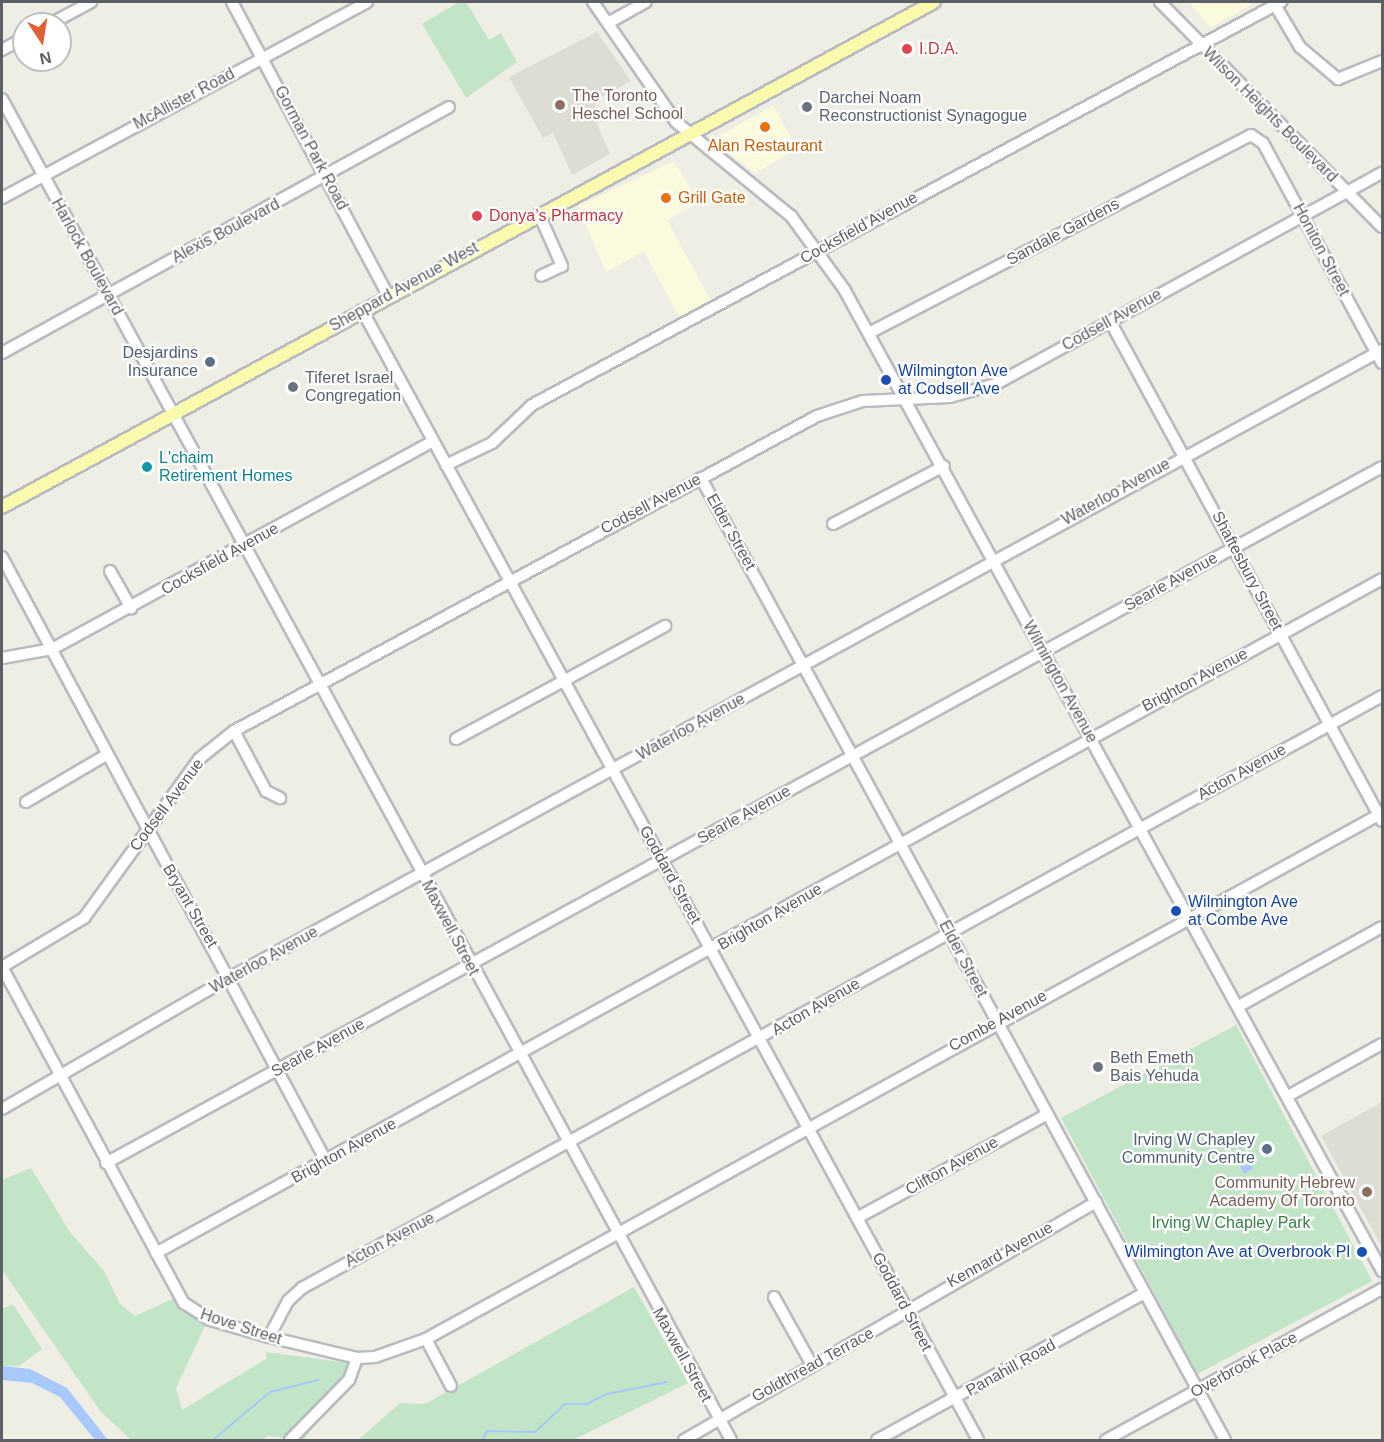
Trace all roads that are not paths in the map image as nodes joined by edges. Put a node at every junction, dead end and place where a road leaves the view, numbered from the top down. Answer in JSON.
{"nodes":[{"id":1,"x":92,"y":2,"type":"edge"},
{"id":2,"x":232,"y":2,"type":"edge"},
{"id":3,"x":367,"y":2,"type":"edge"},
{"id":4,"x":593,"y":2,"type":"edge"},
{"id":5,"x":646,"y":2,"type":"edge"},
{"id":6,"x":934,"y":2,"type":"edge"},
{"id":7,"x":1160,"y":2,"type":"edge"},
{"id":8,"x":1278,"y":3,"type":"edge"},
{"id":9,"x":72,"y":12,"type":"edge"},
{"id":10,"x":608,"y":23,"type":"junction"},
{"id":11,"x":1198,"y":43,"type":"junction"},
{"id":12,"x":262,"y":57,"type":"junction"},
{"id":13,"x":1383,"y":61,"type":"edge"},
{"id":14,"x":2,"y":99,"type":"edge"},
{"id":15,"x":449,"y":108,"type":"dead end"},
{"id":16,"x":688,"y":133,"type":"junction"},
{"id":17,"x":1258,"y":137,"type":"joint"},
{"id":18,"x":1383,"y":173,"type":"edge"},
{"id":19,"x":42,"y":176,"type":"junction"},
{"id":20,"x":326,"y":177,"type":"junction"},
{"id":21,"x":1346,"y":191,"type":"junction"},
{"id":22,"x":2,"y":198,"type":"edge"},
{"id":23,"x":539,"y":214,"type":"junction"},
{"id":24,"x":1302,"y":216,"type":"junction"},
{"id":25,"x":1383,"y":227,"type":"edge"},
{"id":26,"x":820,"y":250,"type":"junction"},
{"id":27,"x":541,"y":276,"type":"dead end"},
{"id":28,"x":108,"y":295,"type":"junction"},
{"id":29,"x":388,"y":296,"type":"junction"},
{"id":30,"x":362,"y":310,"type":"junction"},
{"id":31,"x":1110,"y":321,"type":"junction"},
{"id":32,"x":869,"y":333,"type":"junction"},
{"id":33,"x":1380,"y":351,"type":"edge"},
{"id":34,"x":2,"y":353,"type":"edge"},
{"id":35,"x":1383,"y":363,"type":"edge"},
{"id":36,"x":905,"y":397,"type":"junction"},
{"id":37,"x":172,"y":414,"type":"junction"},
{"id":38,"x":432,"y":442,"type":"junction"},
{"id":39,"x":1184,"y":454,"type":"junction"},
{"id":40,"x":446,"y":465,"type":"junction"},
{"id":41,"x":944,"y":466,"type":"junction"},
{"id":42,"x":1383,"y":467,"type":"edge"},
{"id":43,"x":701,"y":478,"type":"junction"},
{"id":44,"x":2,"y":507,"type":"edge"},
{"id":45,"x":833,"y":524,"type":"dead end"},
{"id":46,"x":242,"y":547,"type":"junction"},
{"id":47,"x":1235,"y":548,"type":"junction"},
{"id":48,"x":2,"y":557,"type":"edge"},
{"id":49,"x":994,"y":560,"type":"junction"},
{"id":50,"x":110,"y":570,"type":"dead end"},
{"id":51,"x":1383,"y":579,"type":"edge"},
{"id":52,"x":509,"y":580,"type":"junction"},
{"id":53,"x":131,"y":608,"type":"junction"},
{"id":54,"x":665,"y":626,"type":"dead end"},
{"id":55,"x":1280,"y":634,"type":"junction"},
{"id":56,"x":52,"y":649,"type":"junction"},
{"id":57,"x":1044,"y":652,"type":"junction"},
{"id":58,"x":2,"y":658,"type":"edge"},
{"id":59,"x":803,"y":664,"type":"junction"},
{"id":60,"x":563,"y":680,"type":"junction"},
{"id":61,"x":319,"y":684,"type":"junction"},
{"id":62,"x":1383,"y":696,"type":"edge"},
{"id":63,"x":1330,"y":724,"type":"junction"},
{"id":64,"x":234,"y":731,"type":"junction"},
{"id":65,"x":1090,"y":737,"type":"junction"},
{"id":66,"x":456,"y":739,"type":"dead end"},
{"id":67,"x":106,"y":755,"type":"junction"},
{"id":68,"x":854,"y":755,"type":"junction"},
{"id":69,"x":613,"y":772,"type":"junction"},
{"id":70,"x":280,"y":798,"type":"dead end"},
{"id":71,"x":26,"y":802,"type":"dead end"},
{"id":72,"x":1381,"y":816,"type":"edge"},
{"id":73,"x":1141,"y":827,"type":"junction"},
{"id":74,"x":146,"y":830,"type":"junction"},
{"id":75,"x":900,"y":843,"type":"junction"},
{"id":76,"x":662,"y":860,"type":"junction"},
{"id":77,"x":421,"y":873,"type":"junction"},
{"id":78,"x":1190,"y":915,"type":"junction"},
{"id":79,"x":1383,"y":927,"type":"edge"},
{"id":80,"x":948,"y":931,"type":"junction"},
{"id":81,"x":711,"y":951,"type":"junction"},
{"id":82,"x":470,"y":965,"type":"junction"},
{"id":83,"x":2,"y":967,"type":"edge"},
{"id":84,"x":231,"y":978,"type":"junction"},
{"id":85,"x":1239,"y":1006,"type":"junction"},
{"id":86,"x":996,"y":1021,"type":"junction"},
{"id":87,"x":759,"y":1040,"type":"junction"},
{"id":88,"x":1383,"y":1044,"type":"edge"},
{"id":89,"x":520,"y":1055,"type":"junction"},
{"id":90,"x":278,"y":1069,"type":"junction"},
{"id":91,"x":58,"y":1074,"type":"junction"},
{"id":92,"x":1288,"y":1096,"type":"junction"},
{"id":93,"x":2,"y":1109,"type":"edge"},
{"id":94,"x":1048,"y":1114,"type":"junction"},
{"id":95,"x":808,"y":1129,"type":"junction"},
{"id":96,"x":568,"y":1145,"type":"junction"},
{"id":97,"x":326,"y":1161,"type":"junction"},
{"id":98,"x":106,"y":1163,"type":"junction"},
{"id":99,"x":1096,"y":1202,"type":"junction"},
{"id":100,"x":857,"y":1218,"type":"junction"},
{"id":101,"x":616,"y":1234,"type":"junction"},
{"id":102,"x":156,"y":1253,"type":"junction"},
{"id":103,"x":1383,"y":1271,"type":"edge"},
{"id":104,"x":1383,"y":1289,"type":"edge"},
{"id":105,"x":1144,"y":1293,"type":"junction"},
{"id":106,"x":774,"y":1297,"type":"dead end"},
{"id":107,"x":905,"y":1309,"type":"junction"},
{"id":108,"x":269,"y":1337,"type":"junction"},
{"id":109,"x":426,"y":1339,"type":"junction"},
{"id":110,"x":357,"y":1358,"type":"junction"},
{"id":111,"x":812,"y":1365,"type":"junction"},
{"id":112,"x":451,"y":1386,"type":"dead end"},
{"id":113,"x":1197,"y":1390,"type":"junction"},
{"id":114,"x":955,"y":1399,"type":"junction"},
{"id":115,"x":719,"y":1421,"type":"junction"},
{"id":116,"x":290,"y":1440,"type":"edge"},
{"id":117,"x":684,"y":1440,"type":"edge"},
{"id":118,"x":731,"y":1440,"type":"edge"},
{"id":119,"x":877,"y":1440,"type":"edge"},
{"id":120,"x":978,"y":1440,"type":"edge"},
{"id":121,"x":1106,"y":1440,"type":"edge"},
{"id":122,"x":1225,"y":1440,"type":"edge"}],
"edges":[{"from":1,"to":9,"type":"street"},
{"from":2,"to":12,"type":"street","name":"Gorman Park Road"},
{"from":3,"to":12,"type":"street","name":"McAllister Road"},
{"from":4,"to":10,"type":"street","name":"Wilmington Avenue"},
{"from":5,"to":10,"type":"street"},
{"from":6,"to":16,"type":"main road","name":"Sheppard Avenue West"},
{"from":7,"to":11,"type":"street","name":"Wilson Heights Boulevard"},
{"from":8,"to":11,"type":"street","name":"Cocksfield Avenue"},
{"from":8,"to":13,"type":"street"},
{"from":10,"to":16,"type":"street","name":"Wilmington Avenue"},
{"from":11,"to":21,"type":"street","name":"Wilson Heights Boulevard"},
{"from":11,"to":26,"type":"street","name":"Cocksfield Avenue"},
{"from":12,"to":19,"type":"street","name":"McAllister Road"},
{"from":12,"to":20,"type":"street","name":"Gorman Park Road"},
{"from":14,"to":19,"type":"street","name":"Harlock Boulevard"},
{"from":15,"to":20,"type":"street","name":"Alexis Boulevard"},
{"from":16,"to":23,"type":"main road","name":"Sheppard Avenue West"},
{"from":16,"to":26,"type":"street","name":"Wilmington Avenue"},
{"from":17,"to":24,"type":"street","name":"Honiton Street"},
{"from":17,"to":32,"type":"street","name":"Sandale Gardens"},
{"from":18,"to":21,"type":"street","name":"Codsell Avenue"},
{"from":19,"to":22,"type":"street","name":"McAllister Road"},
{"from":19,"to":28,"type":"street","name":"Harlock Boulevard"},
{"from":20,"to":28,"type":"street","name":"Alexis Boulevard"},
{"from":20,"to":29,"type":"street","name":"Gorman Park Road"},
{"from":21,"to":24,"type":"street","name":"Codsell Avenue"},
{"from":21,"to":25,"type":"street","name":"Wilson Heights Boulevard"},
{"from":23,"to":27,"type":"street"},
{"from":23,"to":29,"type":"main road","name":"Sheppard Avenue West"},
{"from":24,"to":31,"type":"street","name":"Codsell Avenue"},
{"from":24,"to":33,"type":"street","name":"Honiton Street"},
{"from":26,"to":32,"type":"street","name":"Wilmington Avenue"},
{"from":26,"to":40,"type":"street","name":"Cocksfield Avenue"},
{"from":28,"to":34,"type":"street","name":"Alexis Boulevard"},
{"from":28,"to":37,"type":"street","name":"Harlock Boulevard"},
{"from":29,"to":30,"type":"main road","name":"Sheppard Avenue West"},
{"from":30,"to":37,"type":"main road","name":"Sheppard Avenue West"},
{"from":30,"to":38,"type":"street","name":"Goddard Street"},
{"from":31,"to":36,"type":"street","name":"Codsell Avenue"},
{"from":31,"to":39,"type":"street","name":"Shaftesbury Street"},
{"from":32,"to":36,"type":"street","name":"Wilmington Avenue"},
{"from":33,"to":35,"type":"street","name":"Honiton Street"},
{"from":33,"to":39,"type":"street","name":"Waterloo Avenue"},
{"from":36,"to":41,"type":"street","name":"Wilmington Avenue"},
{"from":36,"to":43,"type":"street","name":"Codsell Avenue"},
{"from":37,"to":44,"type":"main road","name":"Sheppard Avenue West"},
{"from":37,"to":46,"type":"street","name":"Maxwell Street"},
{"from":38,"to":40,"type":"street","name":"Goddard Street"},
{"from":38,"to":46,"type":"street","name":"Cocksfield Avenue"},
{"from":39,"to":47,"type":"street","name":"Shaftesbury Street"},
{"from":39,"to":49,"type":"street","name":"Waterloo Avenue"},
{"from":40,"to":52,"type":"street","name":"Goddard Street"},
{"from":41,"to":45,"type":"street"},
{"from":41,"to":49,"type":"street","name":"Wilmington Avenue"},
{"from":42,"to":47,"type":"street","name":"Searle Avenue"},
{"from":43,"to":52,"type":"street","name":"Codsell Avenue"},
{"from":43,"to":59,"type":"street","name":"Elder Street"},
{"from":46,"to":53,"type":"street","name":"Cocksfield Avenue"},
{"from":46,"to":61,"type":"street","name":"Maxwell Street"},
{"from":47,"to":55,"type":"street","name":"Shaftesbury Street"},
{"from":47,"to":57,"type":"street","name":"Searle Avenue"},
{"from":48,"to":56,"type":"street","name":"Bryant Street"},
{"from":49,"to":57,"type":"street","name":"Wilmington Avenue"},
{"from":49,"to":59,"type":"street","name":"Waterloo Avenue"},
{"from":50,"to":53,"type":"street"},
{"from":51,"to":55,"type":"street","name":"Brighton Avenue"},
{"from":52,"to":60,"type":"street","name":"Goddard Street"},
{"from":52,"to":61,"type":"street","name":"Codsell Avenue"},
{"from":53,"to":56,"type":"street","name":"Cocksfield Avenue"},
{"from":54,"to":60,"type":"street"},
{"from":55,"to":63,"type":"street","name":"Shaftesbury Street"},
{"from":55,"to":65,"type":"street","name":"Brighton Avenue"},
{"from":56,"to":58,"type":"street","name":"Cocksfield Avenue"},
{"from":56,"to":67,"type":"street","name":"Bryant Street"},
{"from":57,"to":65,"type":"street","name":"Wilmington Avenue"},
{"from":57,"to":68,"type":"street","name":"Searle Avenue"},
{"from":59,"to":68,"type":"street","name":"Elder Street"},
{"from":59,"to":69,"type":"street","name":"Waterloo Avenue"},
{"from":60,"to":66,"type":"street"},
{"from":60,"to":69,"type":"street","name":"Goddard Street"},
{"from":61,"to":64,"type":"street","name":"Codsell Avenue"},
{"from":61,"to":77,"type":"street","name":"Maxwell Street"},
{"from":62,"to":63,"type":"street","name":"Acton Avenue"},
{"from":63,"to":72,"type":"street","name":"Shaftesbury Street"},
{"from":63,"to":73,"type":"street","name":"Acton Avenue"},
{"from":64,"to":70,"type":"street"},
{"from":64,"to":74,"type":"street","name":"Codsell Avenue"},
{"from":65,"to":73,"type":"street","name":"Wilmington Avenue"},
{"from":65,"to":75,"type":"street","name":"Brighton Avenue"},
{"from":67,"to":71,"type":"street"},
{"from":67,"to":74,"type":"street","name":"Bryant Street"},
{"from":68,"to":75,"type":"street","name":"Elder Street"},
{"from":68,"to":76,"type":"street","name":"Searle Avenue"},
{"from":69,"to":76,"type":"street","name":"Goddard Street"},
{"from":69,"to":77,"type":"street","name":"Waterloo Avenue"},
{"from":72,"to":78,"type":"street","name":"Combe Avenue"},
{"from":73,"to":78,"type":"street","name":"Wilmington Avenue"},
{"from":73,"to":80,"type":"street","name":"Acton Avenue"},
{"from":74,"to":83,"type":"street","name":"Codsell Avenue"},
{"from":74,"to":84,"type":"street","name":"Bryant Street"},
{"from":75,"to":80,"type":"street","name":"Elder Street"},
{"from":75,"to":81,"type":"street","name":"Brighton Avenue"},
{"from":76,"to":81,"type":"street","name":"Goddard Street"},
{"from":76,"to":82,"type":"street","name":"Searle Avenue"},
{"from":77,"to":82,"type":"street","name":"Maxwell Street"},
{"from":77,"to":84,"type":"street","name":"Waterloo Avenue"},
{"from":78,"to":85,"type":"street","name":"Wilmington Avenue"},
{"from":78,"to":86,"type":"street","name":"Combe Avenue"},
{"from":79,"to":85,"type":"street"},
{"from":80,"to":86,"type":"street","name":"Elder Street"},
{"from":80,"to":87,"type":"street","name":"Acton Avenue"},
{"from":81,"to":87,"type":"street","name":"Goddard Street"},
{"from":81,"to":89,"type":"street","name":"Brighton Avenue"},
{"from":82,"to":89,"type":"street","name":"Maxwell Street"},
{"from":82,"to":90,"type":"street","name":"Searle Avenue"},
{"from":83,"to":91,"type":"street","name":"Hove Street"},
{"from":84,"to":90,"type":"street","name":"Bryant Street"},
{"from":84,"to":91,"type":"street","name":"Waterloo Avenue"},
{"from":85,"to":92,"type":"street","name":"Wilmington Avenue"},
{"from":86,"to":94,"type":"street","name":"Elder Street"},
{"from":86,"to":95,"type":"street","name":"Combe Avenue"},
{"from":87,"to":95,"type":"street","name":"Goddard Street"},
{"from":87,"to":96,"type":"street","name":"Acton Avenue"},
{"from":88,"to":92,"type":"street"},
{"from":89,"to":96,"type":"street","name":"Maxwell Street"},
{"from":89,"to":97,"type":"street","name":"Brighton Avenue"},
{"from":90,"to":97,"type":"street","name":"Bryant Street"},
{"from":90,"to":98,"type":"street","name":"Searle Avenue"},
{"from":91,"to":93,"type":"street","name":"Waterloo Avenue"},
{"from":91,"to":98,"type":"street","name":"Hove Street"},
{"from":92,"to":103,"type":"street","name":"Wilmington Avenue"},
{"from":94,"to":99,"type":"street","name":"Elder Street"},
{"from":94,"to":100,"type":"street","name":"Clifton Avenue"},
{"from":95,"to":100,"type":"street","name":"Goddard Street"},
{"from":95,"to":101,"type":"street","name":"Combe Avenue"},
{"from":96,"to":101,"type":"street","name":"Maxwell Street"},
{"from":96,"to":108,"type":"street","name":"Acton Avenue"},
{"from":97,"to":102,"type":"street","name":"Brighton Avenue"},
{"from":98,"to":102,"type":"street","name":"Hove Street"},
{"from":99,"to":105,"type":"street","name":"Elder Street"},
{"from":99,"to":107,"type":"street","name":"Kennard Avenue"},
{"from":100,"to":107,"type":"street","name":"Goddard Street"},
{"from":101,"to":109,"type":"street","name":"Hove Street"},
{"from":101,"to":115,"type":"street","name":"Maxwell Street"},
{"from":102,"to":108,"type":"street","name":"Hove Street"},
{"from":104,"to":113,"type":"street","name":"Overbrook Place"},
{"from":105,"to":113,"type":"street","name":"Elder Street"},
{"from":105,"to":114,"type":"street","name":"Panahill Road"},
{"from":106,"to":111,"type":"street"},
{"from":107,"to":111,"type":"street","name":"Goldthread Terrace"},
{"from":107,"to":114,"type":"street","name":"Goddard Street"},
{"from":108,"to":110,"type":"street","name":"Hove Street"},
{"from":109,"to":110,"type":"street","name":"Hove Street"},
{"from":109,"to":112,"type":"street"},
{"from":110,"to":116,"type":"street"},
{"from":111,"to":115,"type":"street","name":"Goldthread Terrace"},
{"from":113,"to":121,"type":"street","name":"Overbrook Place"},
{"from":113,"to":122,"type":"street","name":"Elder Street"},
{"from":114,"to":119,"type":"street","name":"Panahill Road"},
{"from":114,"to":120,"type":"street","name":"Goddard Street"},
{"from":115,"to":117,"type":"street","name":"Goldthread Terrace"},
{"from":115,"to":118,"type":"street","name":"Maxwell Street"}]}
